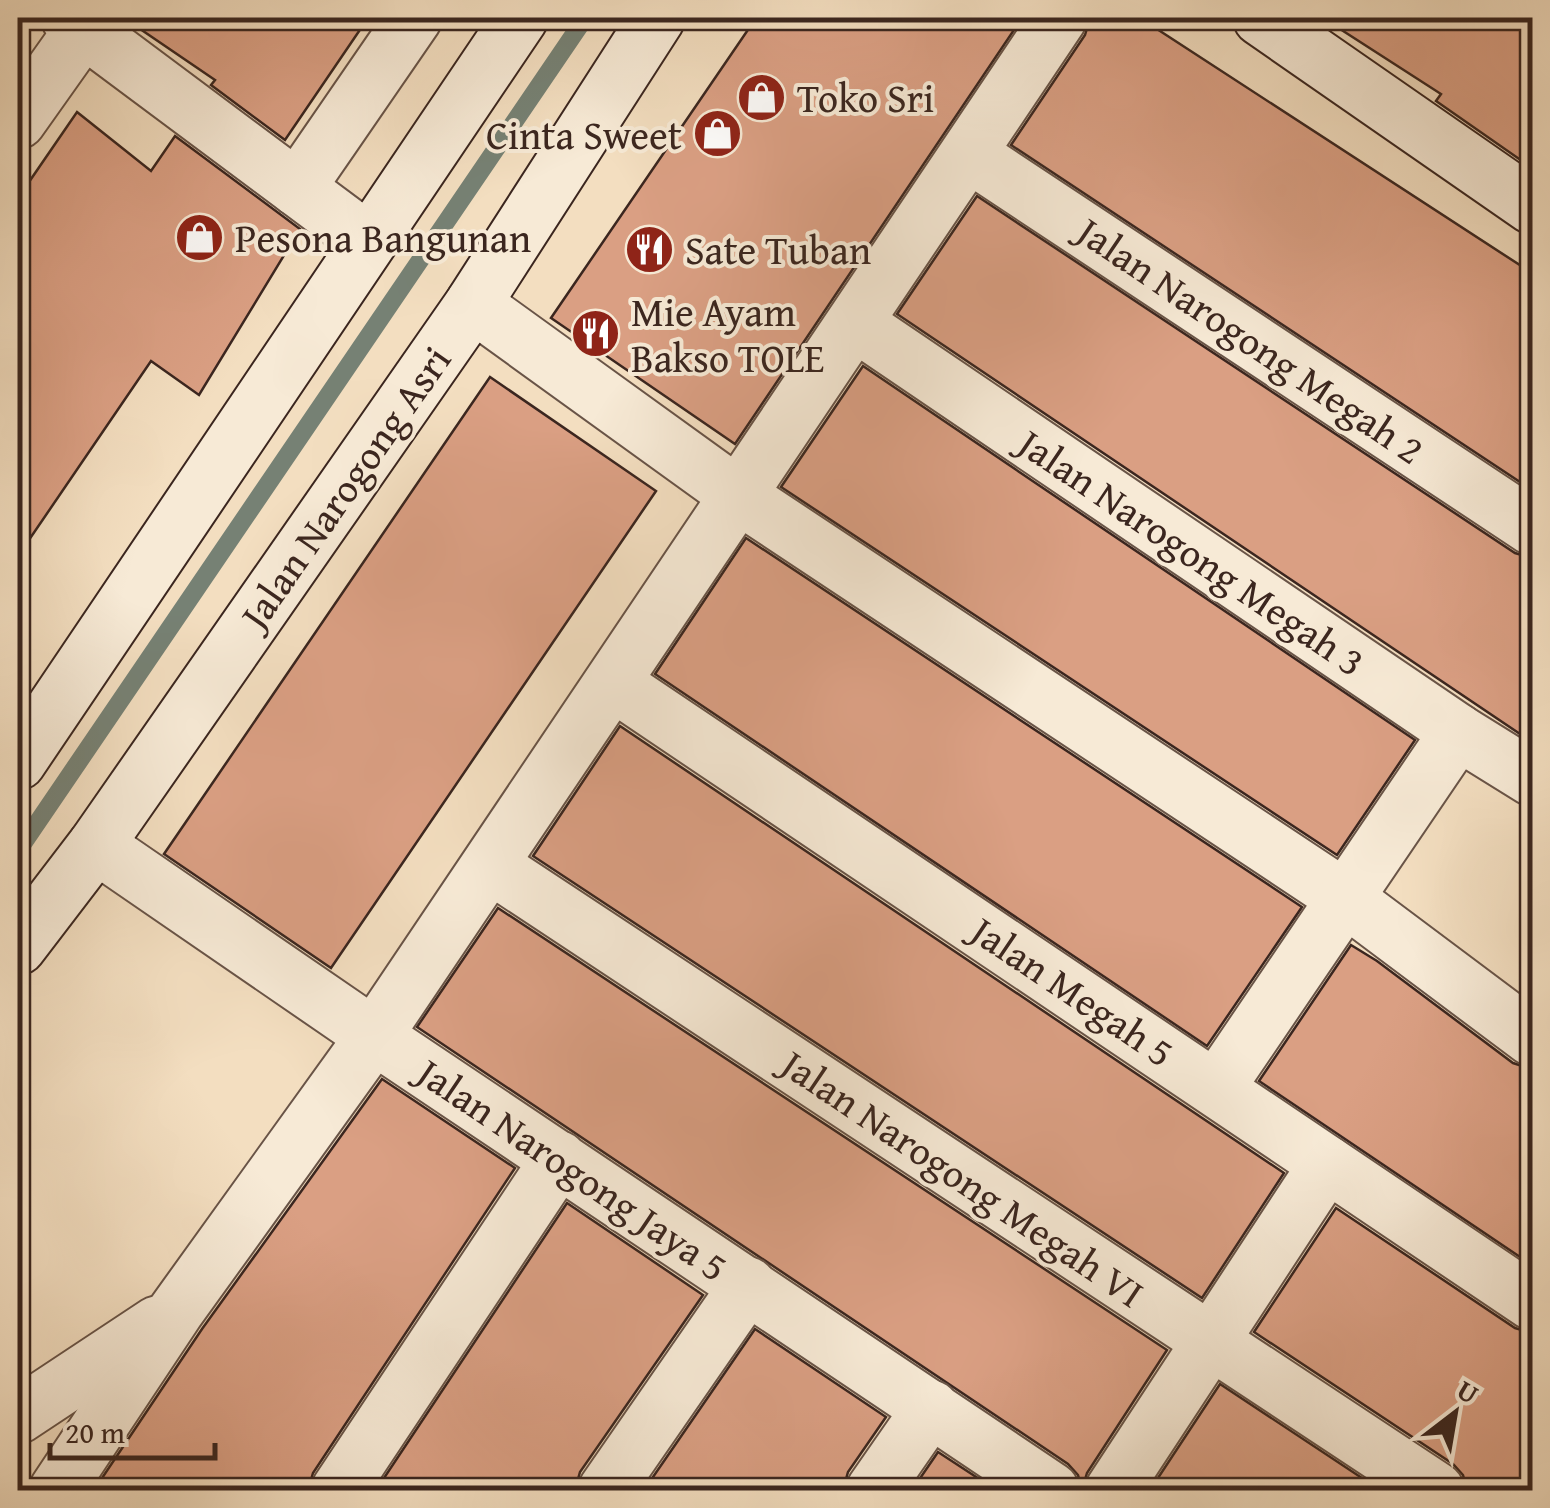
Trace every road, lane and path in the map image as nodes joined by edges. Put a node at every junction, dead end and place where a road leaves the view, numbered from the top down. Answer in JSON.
{"nodes":[{"id":1,"x":414,"y":18,"type":"edge"},
{"id":2,"x":520,"y":18,"type":"edge"},
{"id":3,"x":657,"y":18,"type":"edge"},
{"id":4,"x":1059,"y":18,"type":"edge"},
{"id":5,"x":1261,"y":18,"type":"edge"},
{"id":6,"x":82,"y":21,"type":"edge"},
{"id":7,"x":18,"y":120,"type":"edge"},
{"id":8,"x":969,"y":154,"type":"junction"},
{"id":9,"x":297,"y":188,"type":"junction"},
{"id":10,"x":1532,"y":206,"type":"edge"},
{"id":11,"x":368,"y":241,"type":"junction"},
{"id":12,"x":473,"y":304,"type":"junction"},
{"id":13,"x":854,"y":323,"type":"junction"},
{"id":14,"x":739,"y":496,"type":"junction"},
{"id":15,"x":1532,"y":527,"type":"edge"},
{"id":16,"x":612,"y":683,"type":"junction"},
{"id":17,"x":1458,"y":732,"type":"junction"},
{"id":18,"x":18,"y":762,"type":"edge"},
{"id":19,"x":1532,"y":778,"type":"edge"},
{"id":20,"x":96,"y":844,"type":"junction"},
{"id":21,"x":490,"y":865,"type":"junction"},
{"id":22,"x":1345,"y":898,"type":"junction"},
{"id":23,"x":18,"y":948,"type":"edge"},
{"id":24,"x":374,"y":1036,"type":"junction"},
{"id":25,"x":1532,"y":1038,"type":"edge"},
{"id":26,"x":1218,"y":1087,"type":"junction"},
{"id":27,"x":558,"y":1159,"type":"junction"},
{"id":28,"x":1327,"y":1164,"type":"junction"},
{"id":29,"x":748,"y":1285,"type":"junction"},
{"id":30,"x":1532,"y":1302,"type":"edge"},
{"id":31,"x":176,"y":1311,"type":"junction"},
{"id":32,"x":1208,"y":1341,"type":"junction"},
{"id":33,"x":931,"y":1408,"type":"junction"},
{"id":34,"x":18,"y":1416,"type":"edge"},
{"id":35,"x":57,"y":1490,"type":"edge"},
{"id":36,"x":339,"y":1490,"type":"edge"},
{"id":37,"x":606,"y":1490,"type":"edge"},
{"id":38,"x":874,"y":1490,"type":"edge"},
{"id":39,"x":1051,"y":1490,"type":"edge"},
{"id":40,"x":1113,"y":1490,"type":"edge"},
{"id":41,"x":1436,"y":1490,"type":"edge"}],
"edges":[{"from":1,"to":9,"type":"street"},
{"from":2,"to":11,"type":"street"},
{"from":3,"to":12,"type":"street","name":"Jalan Narogong Asri"},
{"from":4,"to":8,"type":"street"},
{"from":5,"to":10,"type":"street"},
{"from":6,"to":7,"type":"street"},
{"from":6,"to":9,"type":"street"},
{"from":8,"to":13,"type":"street"},
{"from":8,"to":15,"type":"street","name":"Jalan Narogong Megah 2"},
{"from":9,"to":11,"type":"street"},
{"from":11,"to":18,"type":"street"},
{"from":12,"to":14,"type":"street"},
{"from":12,"to":20,"type":"street","name":"Jalan Narogong Asri"},
{"from":13,"to":14,"type":"street"},
{"from":13,"to":17,"type":"street","name":"Jalan Narogong Megah 3"},
{"from":14,"to":16,"type":"street"},
{"from":14,"to":22,"type":"street"},
{"from":16,"to":21,"type":"street"},
{"from":16,"to":26,"type":"street","name":"Jalan Megah 5"},
{"from":17,"to":19,"type":"street","name":"Jalan Narogong Megah 3"},
{"from":17,"to":22,"type":"street"},
{"from":20,"to":23,"type":"street","name":"Jalan Narogong Asri"},
{"from":20,"to":24,"type":"street","name":"Jalan Narogong Jaya 5"},
{"from":21,"to":24,"type":"street"},
{"from":21,"to":32,"type":"street","name":"Jalan Narogong Megah VI"},
{"from":22,"to":25,"type":"street"},
{"from":22,"to":26,"type":"street"},
{"from":24,"to":27,"type":"street","name":"Jalan Narogong Jaya 5"},
{"from":24,"to":31,"type":"street"},
{"from":26,"to":28,"type":"street","name":"Jalan Megah 5"},
{"from":27,"to":29,"type":"street","name":"Jalan Narogong Jaya 5"},
{"from":27,"to":36,"type":"street"},
{"from":28,"to":30,"type":"street","name":"Jalan Megah 5"},
{"from":28,"to":32,"type":"street"},
{"from":29,"to":33,"type":"street","name":"Jalan Narogong Jaya 5"},
{"from":29,"to":37,"type":"street"},
{"from":31,"to":34,"type":"street"},
{"from":31,"to":35,"type":"street"},
{"from":32,"to":40,"type":"street"},
{"from":32,"to":41,"type":"street","name":"Jalan Narogong Megah VI"},
{"from":33,"to":38,"type":"street"},
{"from":33,"to":39,"type":"street","name":"Jalan Narogong Jaya 5"}]}
